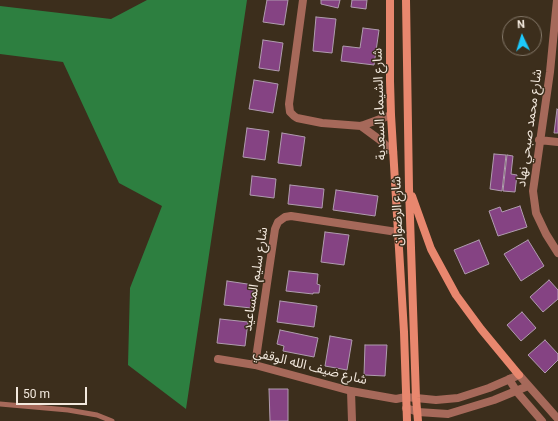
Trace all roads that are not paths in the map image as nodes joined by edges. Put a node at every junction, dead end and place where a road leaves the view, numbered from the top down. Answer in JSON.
{"nodes":[{"id":1,"x":303,"y":0,"type":"edge"},
{"id":2,"x":390,"y":0,"type":"edge"},
{"id":3,"x":406,"y":0,"type":"edge"},
{"id":4,"x":557,"y":0,"type":"edge"},
{"id":5,"x":390,"y":9,"type":"junction"},
{"id":6,"x":406,"y":10,"type":"junction"},
{"id":7,"x":554,"y":72,"type":"edge"},
{"id":8,"x":391,"y":115,"type":"junction"},
{"id":9,"x":361,"y":126,"type":"junction"},
{"id":10,"x":539,"y":140,"type":"junction"},
{"id":11,"x":558,"y":142,"type":"edge"},
{"id":12,"x":393,"y":152,"type":"junction"},
{"id":13,"x":409,"y":188,"type":"junction"},
{"id":14,"x":397,"y":232,"type":"junction"},
{"id":15,"x":555,"y":245,"type":"edge"},
{"id":16,"x":558,"y":253,"type":"edge"},
{"id":17,"x":218,"y":359,"type":"dead end"},
{"id":18,"x":255,"y":365,"type":"junction"},
{"id":19,"x":519,"y":375,"type":"junction"},
{"id":20,"x":509,"y":379,"type":"junction"},
{"id":21,"x":528,"y":386,"type":"junction"},
{"id":22,"x":350,"y":391,"type":"junction"},
{"id":23,"x":517,"y":392,"type":"junction"},
{"id":24,"x":468,"y":395,"type":"junction"},
{"id":25,"x":406,"y":397,"type":"junction"},
{"id":26,"x":416,"y":398,"type":"junction"},
{"id":27,"x":396,"y":399,"type":"junction"},
{"id":28,"x":0,"y":404,"type":"edge"},
{"id":29,"x":471,"y":407,"type":"junction"},
{"id":30,"x":406,"y":408,"type":"junction"},
{"id":31,"x":418,"y":412,"type":"junction"},
{"id":32,"x":558,"y":419,"type":"edge"},
{"id":33,"x":112,"y":421,"type":"edge"},
{"id":34,"x":352,"y":421,"type":"edge"},
{"id":35,"x":407,"y":421,"type":"edge"},
{"id":36,"x":418,"y":421,"type":"edge"},
{"id":37,"x":542,"y":421,"type":"edge"}],
"edges":[{"from":1,"to":9,"type":"street"},
{"from":2,"to":5,"type":"main road","name":"شارع الشيماء السعدية"},
{"from":3,"to":6,"type":"main road","name":"شارع الرضوان"},
{"from":4,"to":7,"type":"street","name":"شارع محمد صبحي نهاد"},
{"from":5,"to":6,"type":"main road"},
{"from":5,"to":8,"type":"main road","name":"شارع الشيماء السعدية"},
{"from":6,"to":13,"type":"main road","name":"شارع الرضوان"},
{"from":7,"to":10,"type":"street","name":"شارع محمد صبحي نهاد"},
{"from":8,"to":9,"type":"street"},
{"from":8,"to":12,"type":"main road","name":"شارع الشيماء السعدية"},
{"from":9,"to":12,"type":"street"},
{"from":10,"to":11,"type":"street"},
{"from":10,"to":15,"type":"street","name":"شارع محمد صبحي نهاد"},
{"from":12,"to":14,"type":"main road","name":"شارع الشيماء السعدية"},
{"from":13,"to":19,"type":"main road"},
{"from":13,"to":26,"type":"main road","name":"شارع الرضوان"},
{"from":14,"to":18,"type":"street","name":"شارع سليم المساعيد"},
{"from":14,"to":25,"type":"main road","name":"شارع الرضوان"},
{"from":15,"to":16,"type":"street","name":"شارع محمد صبحي نهاد"},
{"from":17,"to":18,"type":"street","name":"شارع ضيف الله الوقفي"},
{"from":18,"to":22,"type":"street","name":"شارع ضيف الله الوقفي"},
{"from":19,"to":20,"type":"street","name":"شارع ضيف الله الوقفي"},
{"from":19,"to":21,"type":"street"},
{"from":20,"to":23,"type":"street"},
{"from":20,"to":24,"type":"street","name":"شارع ضيف الله الوقفي"},
{"from":21,"to":23,"type":"street"},
{"from":21,"to":32,"type":"street"},
{"from":22,"to":27,"type":"street","name":"شارع ضيف الله الوقفي"},
{"from":22,"to":34,"type":"street"},
{"from":23,"to":29,"type":"street"},
{"from":23,"to":37,"type":"street"},
{"from":24,"to":26,"type":"street","name":"شارع ضيف الله الوقفي"},
{"from":24,"to":29,"type":"street"},
{"from":25,"to":26,"type":"street","name":"شارع ضيف الله الوقفي"},
{"from":25,"to":27,"type":"street","name":"شارع ضيف الله الوقفي"},
{"from":25,"to":30,"type":"main road","name":"شارع الرضوان"},
{"from":26,"to":31,"type":"main road","name":"شارع الرضوان"},
{"from":27,"to":30,"type":"street"},
{"from":28,"to":33,"type":"lane"},
{"from":29,"to":31,"type":"street"},
{"from":30,"to":31,"type":"street"},
{"from":30,"to":35,"type":"main road","name":"شارع الرضوان"},
{"from":31,"to":36,"type":"main road","name":"شارع الرضوان"}]}
